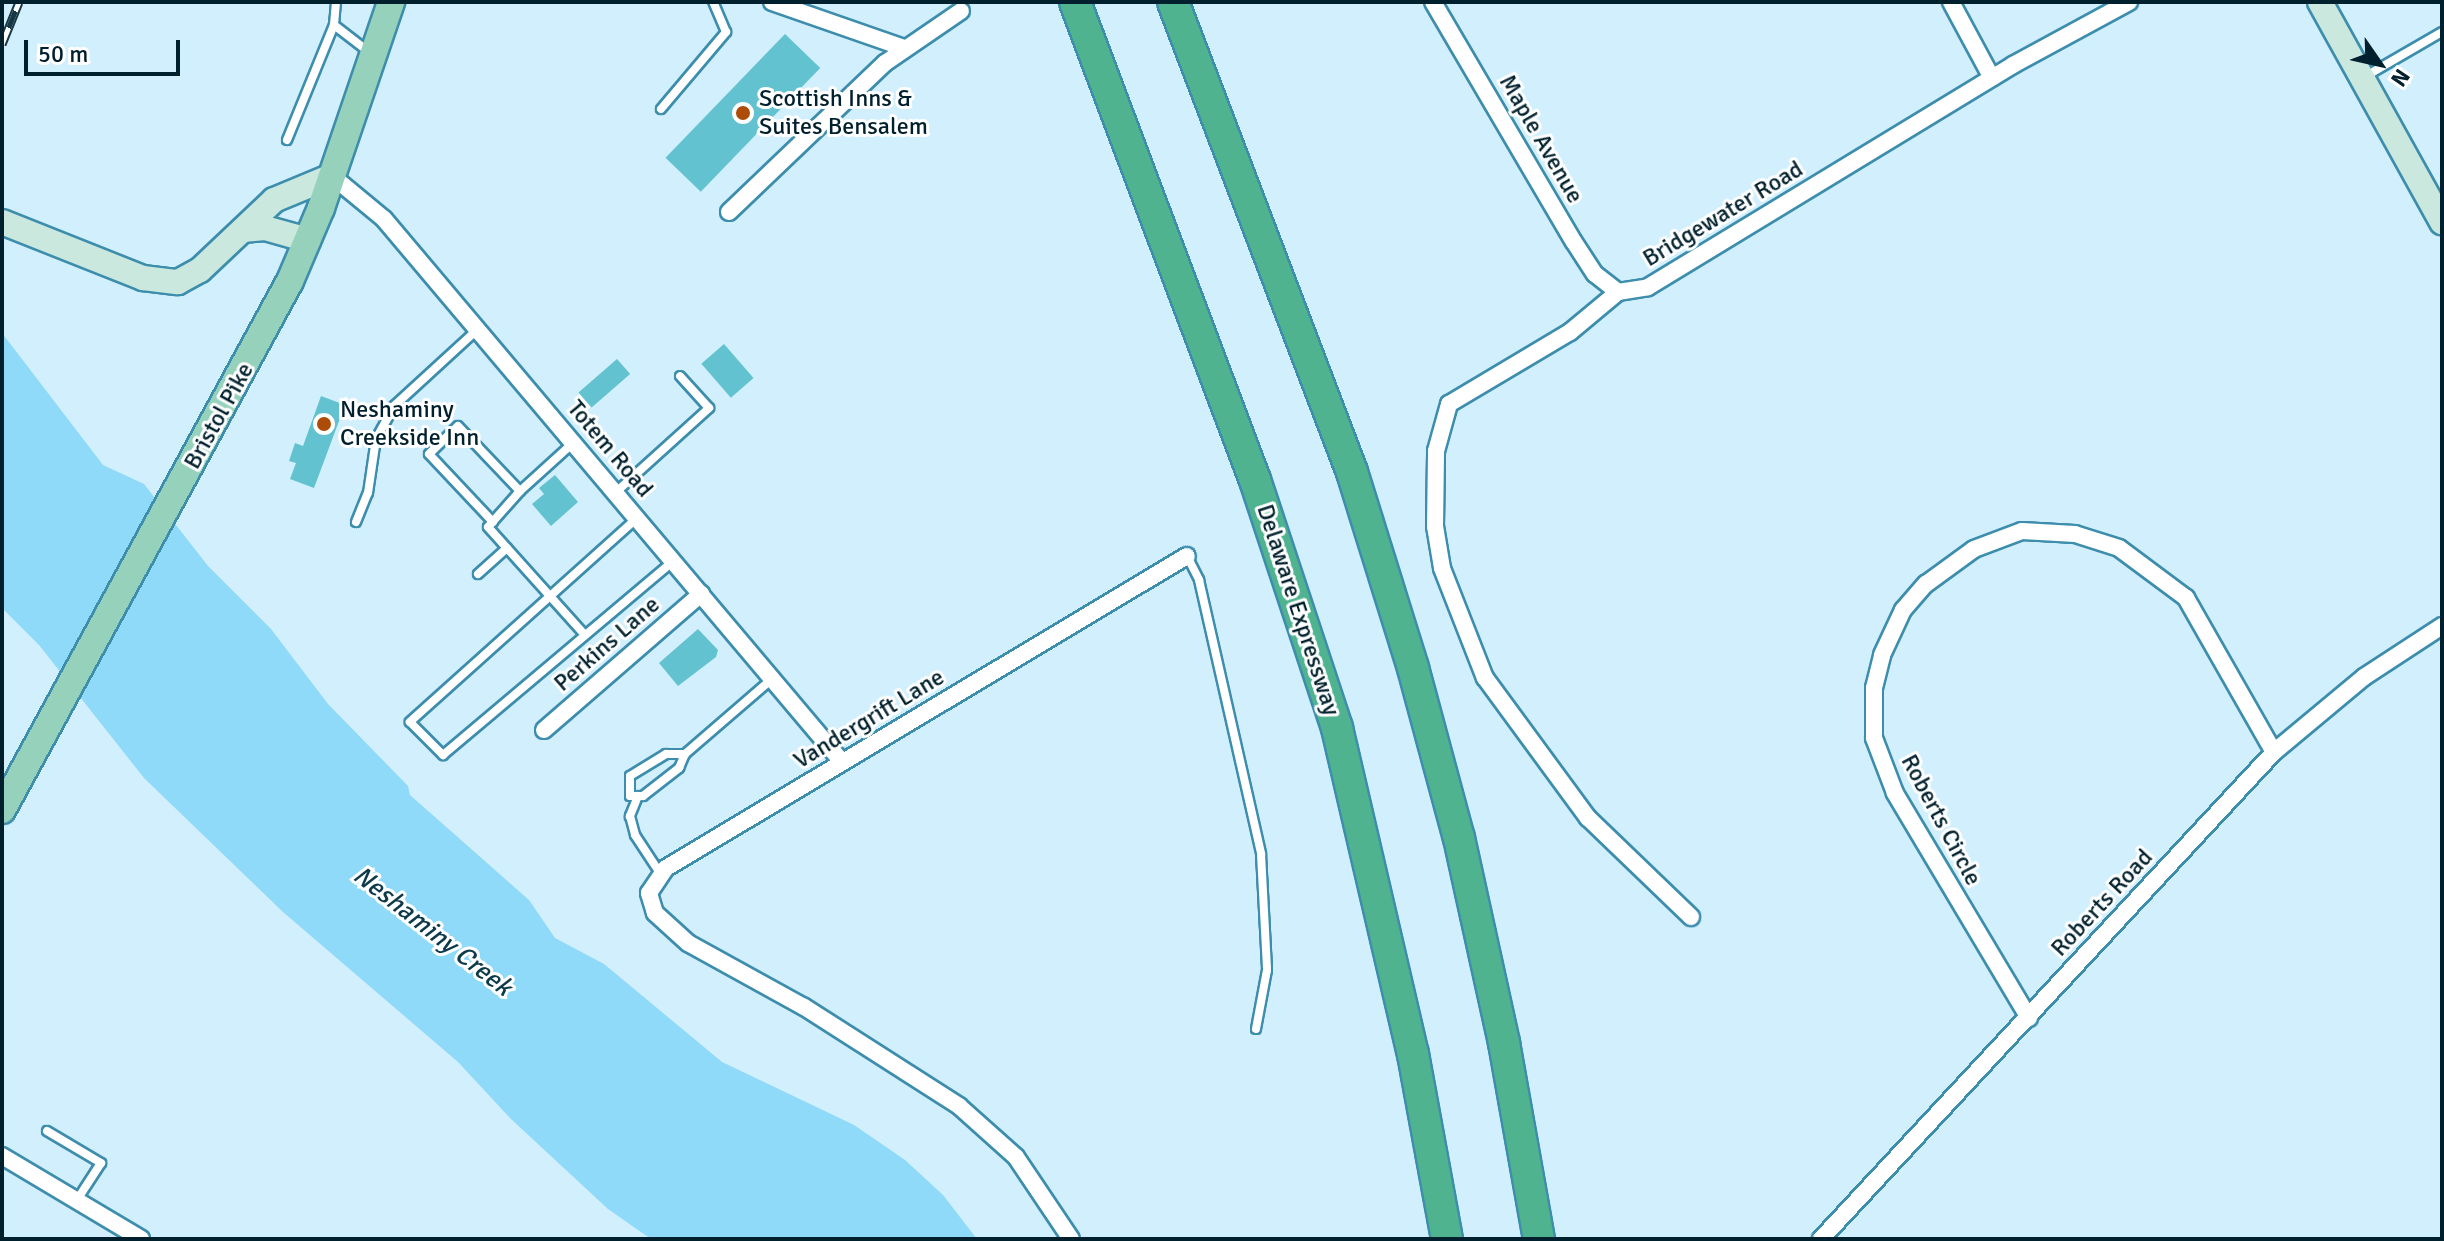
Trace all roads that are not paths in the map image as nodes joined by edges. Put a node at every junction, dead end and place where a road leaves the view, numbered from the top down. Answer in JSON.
{"nodes":[{"id":1,"x":336,"y":2,"type":"edge"},
{"id":2,"x":391,"y":2,"type":"edge"},
{"id":3,"x":713,"y":2,"type":"edge"},
{"id":4,"x":772,"y":2,"type":"edge"},
{"id":5,"x":1075,"y":2,"type":"edge"},
{"id":6,"x":1173,"y":2,"type":"edge"},
{"id":7,"x":1433,"y":2,"type":"edge"},
{"id":8,"x":1951,"y":2,"type":"edge"},
{"id":9,"x":2129,"y":2,"type":"edge"},
{"id":10,"x":2320,"y":2,"type":"edge"},
{"id":11,"x":961,"y":11,"type":"dead end"},
{"id":12,"x":334,"y":25,"type":"junction"},
{"id":13,"x":2442,"y":32,"type":"edge"},
{"id":14,"x":904,"y":48,"type":"junction"},
{"id":15,"x":373,"y":55,"type":"junction"},
{"id":16,"x":1992,"y":78,"type":"junction"},
{"id":17,"x":2362,"y":79,"type":"junction"},
{"id":18,"x":661,"y":109,"type":"dead end"},
{"id":19,"x":287,"y":140,"type":"dead end"},
{"id":20,"x":332,"y":176,"type":"junction"},
{"id":21,"x":729,"y":212,"type":"dead end"},
{"id":22,"x":2,"y":222,"type":"edge"},
{"id":23,"x":2442,"y":222,"type":"edge"},
{"id":24,"x":243,"y":230,"type":"junction"},
{"id":25,"x":308,"y":240,"type":"junction"},
{"id":26,"x":1618,"y":292,"type":"junction"},
{"id":27,"x":477,"y":330,"type":"junction"},
{"id":28,"x":680,"y":376,"type":"dead end"},
{"id":29,"x":573,"y":443,"type":"junction"},
{"id":30,"x":520,"y":491,"type":"junction"},
{"id":31,"x":615,"y":493,"type":"junction"},
{"id":32,"x":637,"y":519,"type":"junction"},
{"id":33,"x":356,"y":522,"type":"dead end"},
{"id":34,"x":493,"y":522,"type":"junction"},
{"id":35,"x":507,"y":548,"type":"junction"},
{"id":36,"x":1187,"y":556,"type":"joint"},
{"id":37,"x":673,"y":561,"type":"junction"},
{"id":38,"x":478,"y":574,"type":"dead end"},
{"id":39,"x":701,"y":594,"type":"junction"},
{"id":40,"x":551,"y":595,"type":"junction"},
{"id":41,"x":2442,"y":626,"type":"edge"},
{"id":42,"x":585,"y":635,"type":"junction"},
{"id":43,"x":773,"y":679,"type":"junction"},
{"id":44,"x":544,"y":730,"type":"dead end"},
{"id":45,"x":2274,"y":752,"type":"junction"},
{"id":46,"x":685,"y":754,"type":"junction"},
{"id":47,"x":842,"y":762,"type":"junction"},
{"id":48,"x":638,"y":796,"type":"junction"},
{"id":49,"x":2,"y":810,"type":"edge"},
{"id":50,"x":660,"y":873,"type":"junction"},
{"id":51,"x":1691,"y":917,"type":"dead end"},
{"id":52,"x":2029,"y":1018,"type":"junction"},
{"id":53,"x":1256,"y":1029,"type":"dead end"},
{"id":54,"x":47,"y":1131,"type":"dead end"},
{"id":55,"x":2,"y":1156,"type":"edge"},
{"id":56,"x":77,"y":1200,"type":"junction"},
{"id":57,"x":141,"y":1239,"type":"edge"},
{"id":58,"x":1071,"y":1239,"type":"edge"},
{"id":59,"x":1447,"y":1239,"type":"edge"},
{"id":60,"x":1539,"y":1239,"type":"edge"},
{"id":61,"x":1821,"y":1239,"type":"edge"}],
"edges":[{"from":1,"to":12,"type":"lane"},
{"from":2,"to":15,"type":"main road","name":"Bristol Pike"},
{"from":3,"to":18,"type":"lane"},
{"from":4,"to":14,"type":"street"},
{"from":5,"to":59,"type":"highway","name":"Delaware Expressway"},
{"from":6,"to":60,"type":"highway"},
{"from":7,"to":26,"type":"street","name":"Maple Avenue"},
{"from":8,"to":16,"type":"street"},
{"from":9,"to":16,"type":"street","name":"Bridgewater Road"},
{"from":10,"to":17,"type":"street"},
{"from":11,"to":14,"type":"street"},
{"from":12,"to":15,"type":"lane"},
{"from":12,"to":19,"type":"lane"},
{"from":13,"to":17,"type":"lane"},
{"from":14,"to":21,"type":"street"},
{"from":15,"to":20,"type":"main road","name":"Bristol Pike"},
{"from":16,"to":26,"type":"street","name":"Bridgewater Road"},
{"from":17,"to":23,"type":"street"},
{"from":20,"to":24,"type":"street"},
{"from":20,"to":25,"type":"main road","name":"Bristol Pike"},
{"from":20,"to":27,"type":"street","name":"Totem Road"},
{"from":22,"to":24,"type":"street"},
{"from":24,"to":25,"type":"street"},
{"from":25,"to":49,"type":"main road","name":"Bristol Pike"},
{"from":26,"to":51,"type":"street","name":"Bridgewater Road"},
{"from":27,"to":29,"type":"street","name":"Totem Road"},
{"from":27,"to":33,"type":"lane"},
{"from":28,"to":31,"type":"lane"},
{"from":29,"to":30,"type":"lane"},
{"from":29,"to":31,"type":"street","name":"Totem Road"},
{"from":30,"to":34,"type":"lane"},
{"from":30,"to":34,"type":"lane"},
{"from":31,"to":32,"type":"street","name":"Totem Road"},
{"from":32,"to":37,"type":"street","name":"Totem Road"},
{"from":32,"to":40,"type":"lane"},
{"from":34,"to":35,"type":"lane"},
{"from":35,"to":38,"type":"lane"},
{"from":35,"to":40,"type":"lane"},
{"from":36,"to":47,"type":"street","name":"Vandergrift Lane"},
{"from":36,"to":53,"type":"lane","name":"Vandergrift Lane"},
{"from":37,"to":39,"type":"street","name":"Totem Road"},
{"from":37,"to":42,"type":"lane"},
{"from":39,"to":43,"type":"street","name":"Totem Road"},
{"from":39,"to":44,"type":"street","name":"Perkins Lane"},
{"from":40,"to":42,"type":"lane"},
{"from":40,"to":42,"type":"lane"},
{"from":41,"to":45,"type":"street","name":"Roberts Road"},
{"from":43,"to":46,"type":"lane"},
{"from":43,"to":47,"type":"street","name":"Totem Road"},
{"from":45,"to":52,"type":"street","name":"Roberts Road"},
{"from":45,"to":52,"type":"street","name":"Roberts Circle"},
{"from":46,"to":48,"type":"lane"},
{"from":46,"to":48,"type":"lane"},
{"from":47,"to":50,"type":"street","name":"Vandergrift Lane"},
{"from":48,"to":50,"type":"lane"},
{"from":50,"to":58,"type":"street"},
{"from":52,"to":61,"type":"street","name":"Roberts Road"},
{"from":54,"to":56,"type":"lane"},
{"from":55,"to":56,"type":"street"},
{"from":56,"to":57,"type":"street"}]}
